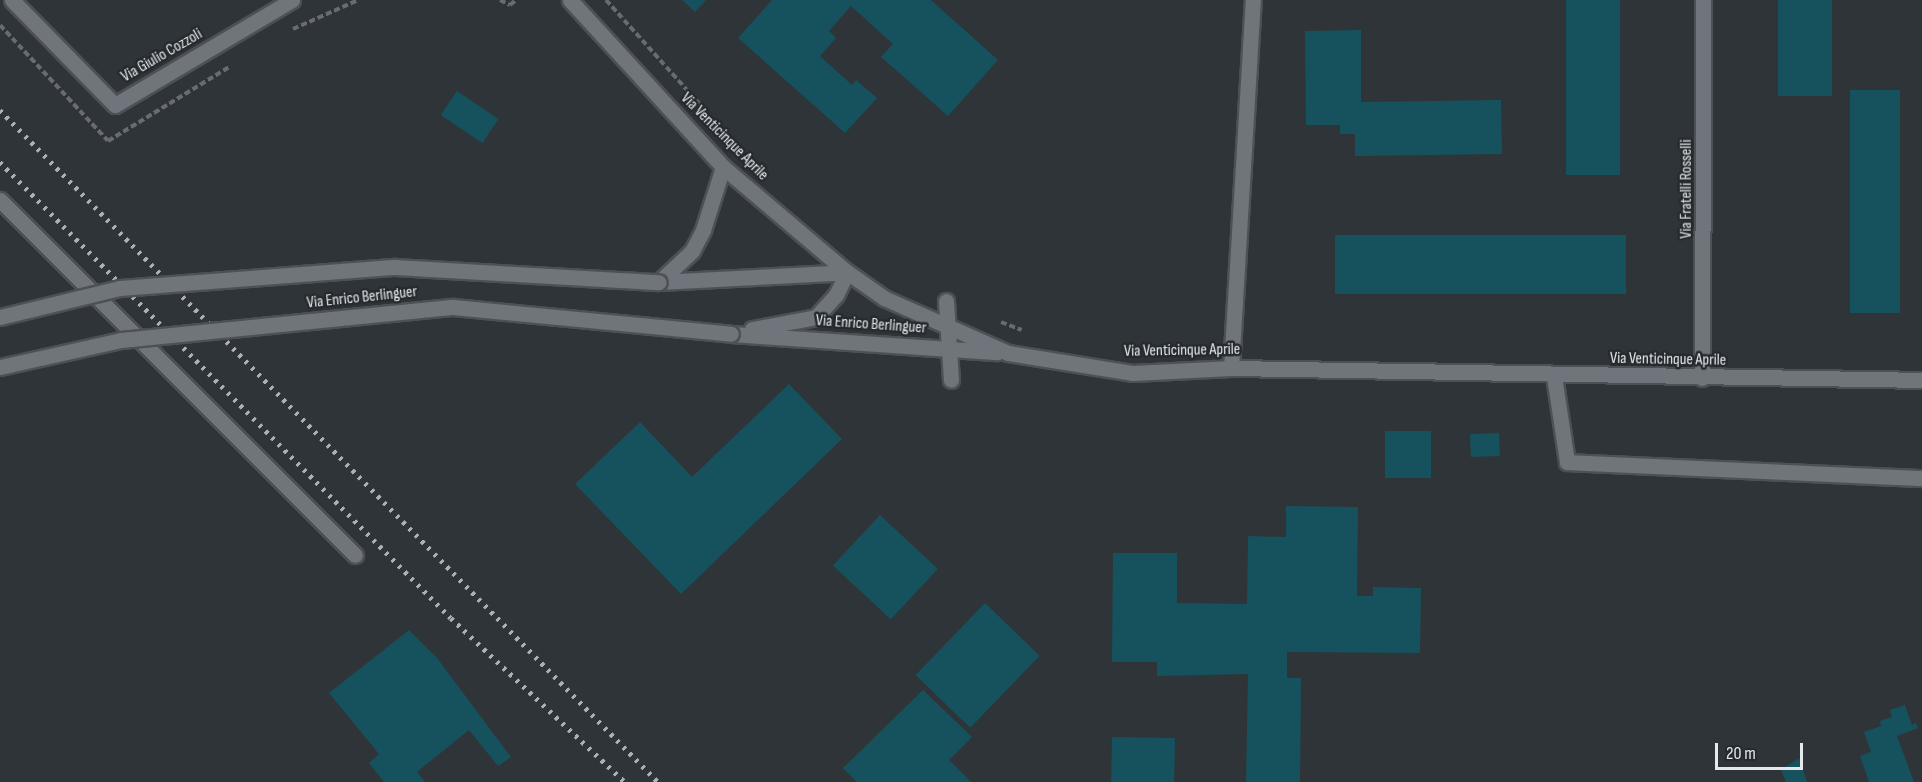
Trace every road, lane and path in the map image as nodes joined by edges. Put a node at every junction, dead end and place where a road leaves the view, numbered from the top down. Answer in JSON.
{"nodes":[{"id":1,"x":12,"y":0,"type":"edge"},
{"id":2,"x":292,"y":0,"type":"edge"},
{"id":3,"x":500,"y":0,"type":"edge"},
{"id":4,"x":516,"y":0,"type":"edge"},
{"id":5,"x":606,"y":0,"type":"edge"},
{"id":6,"x":1253,"y":0,"type":"edge"},
{"id":7,"x":1703,"y":0,"type":"edge"},
{"id":8,"x":567,"y":2,"type":"edge"},
{"id":9,"x":708,"y":114,"type":"dead end"},
{"id":10,"x":723,"y":167,"type":"junction"},
{"id":11,"x":0,"y":200,"type":"edge"},
{"id":12,"x":847,"y":272,"type":"junction"},
{"id":13,"x":658,"y":282,"type":"junction"},
{"id":14,"x":946,"y":301,"type":"dead end"},
{"id":15,"x":0,"y":317,"type":"edge"},
{"id":16,"x":998,"y":321,"type":"dead end"},
{"id":17,"x":947,"y":326,"type":"junction"},
{"id":18,"x":1029,"y":333,"type":"dead end"},
{"id":19,"x":731,"y":334,"type":"junction"},
{"id":20,"x":949,"y":349,"type":"junction"},
{"id":21,"x":1008,"y":352,"type":"junction"},
{"id":22,"x":0,"y":367,"type":"edge"},
{"id":23,"x":1231,"y":368,"type":"junction"},
{"id":24,"x":1554,"y":376,"type":"junction"},
{"id":25,"x":1702,"y":378,"type":"junction"},
{"id":26,"x":951,"y":380,"type":"dead end"},
{"id":27,"x":1922,"y":381,"type":"edge"},
{"id":28,"x":1922,"y":478,"type":"edge"},
{"id":29,"x":355,"y":555,"type":"dead end"}],
"edges":[{"from":1,"to":2,"type":"main road","name":"Via Giulio Cozzoli"},
{"from":3,"to":4,"type":"path"},
{"from":5,"to":9,"type":"path"},
{"from":6,"to":23,"type":"main road"},
{"from":7,"to":25,"type":"main road","name":"Via Fratelli Rosselli"},
{"from":8,"to":10,"type":"main road","name":"Via Venticinque Aprile"},
{"from":10,"to":12,"type":"main road","name":"Via Venticinque Aprile"},
{"from":10,"to":13,"type":"main road"},
{"from":11,"to":29,"type":"main road"},
{"from":12,"to":13,"type":"main road","name":"Via Enrico Berlinguer"},
{"from":12,"to":17,"type":"main road","name":"Via Venticinque Aprile"},
{"from":12,"to":19,"type":"main road","name":"Via Enrico Berlinguer"},
{"from":13,"to":15,"type":"main road","name":"Via Enrico Berlinguer","bridge":true},
{"from":14,"to":17,"type":"main road"},
{"from":16,"to":18,"type":"path"},
{"from":17,"to":20,"type":"main road"},
{"from":17,"to":21,"type":"main road","name":"Via Venticinque Aprile"},
{"from":19,"to":20,"type":"main road","name":"Via Enrico Berlinguer"},
{"from":19,"to":22,"type":"main road","name":"Via Enrico Berlinguer","bridge":true},
{"from":20,"to":21,"type":"main road","name":"Via Enrico Berlinguer"},
{"from":20,"to":26,"type":"main road"},
{"from":21,"to":23,"type":"main road","name":"Via Venticinque Aprile"},
{"from":23,"to":24,"type":"main road","name":"Via Venticinque Aprile"},
{"from":24,"to":25,"type":"main road","name":"Via Venticinque Aprile"},
{"from":24,"to":28,"type":"main road"},
{"from":25,"to":27,"type":"main road","name":"Via Venticinque Aprile"}]}
